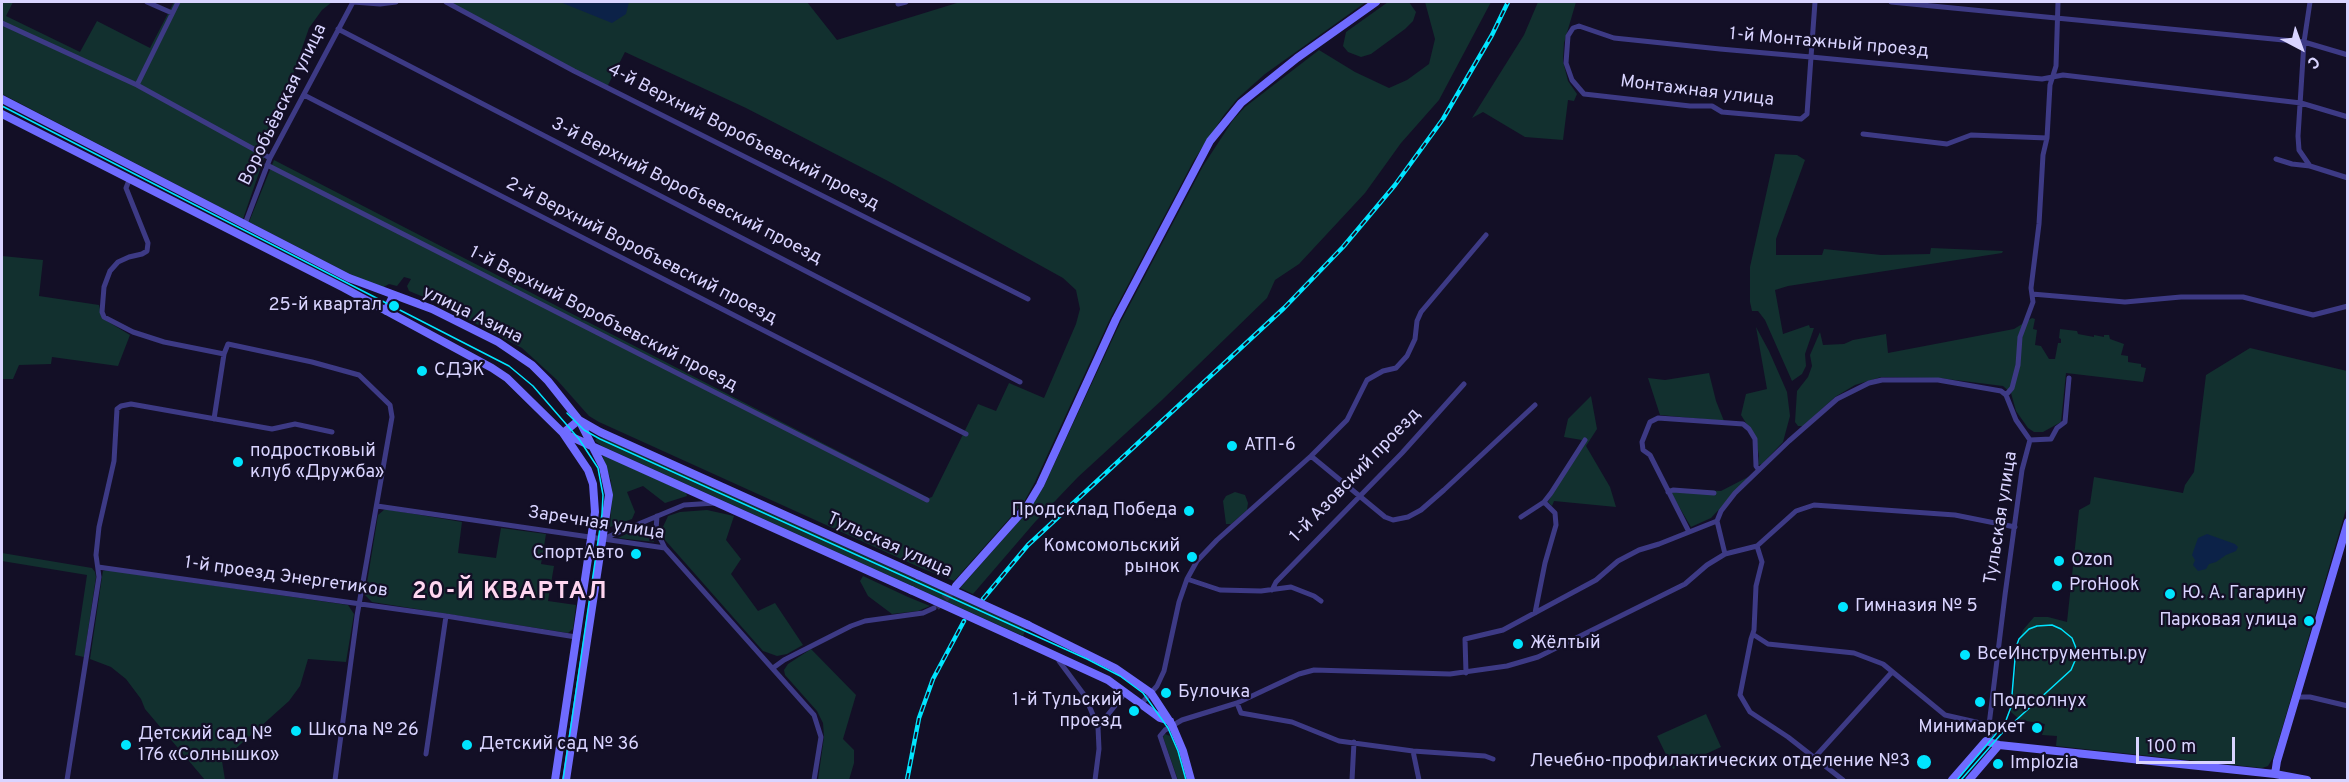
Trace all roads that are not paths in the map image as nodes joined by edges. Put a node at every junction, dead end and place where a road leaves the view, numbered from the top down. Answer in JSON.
{"nodes":[{"id":1,"x":147,"y":2,"type":"edge"},
{"id":2,"x":178,"y":2,"type":"edge"},
{"id":3,"x":353,"y":2,"type":"edge"},
{"id":4,"x":396,"y":2,"type":"edge"},
{"id":5,"x":446,"y":2,"type":"edge"},
{"id":6,"x":906,"y":2,"type":"edge"},
{"id":7,"x":1376,"y":2,"type":"edge"},
{"id":8,"x":1815,"y":2,"type":"edge"},
{"id":9,"x":1891,"y":2,"type":"edge"},
{"id":10,"x":2058,"y":2,"type":"edge"},
{"id":11,"x":2310,"y":2,"type":"edge"},
{"id":12,"x":898,"y":4,"type":"dead end"},
{"id":13,"x":172,"y":14,"type":"junction"},
{"id":14,"x":2058,"y":18,"type":"junction"},
{"id":15,"x":2,"y":23,"type":"edge"},
{"id":16,"x":338,"y":29,"type":"junction"},
{"id":17,"x":2304,"y":42,"type":"junction"},
{"id":18,"x":2348,"y":55,"type":"edge"},
{"id":19,"x":1811,"y":57,"type":"junction"},
{"id":20,"x":2052,"y":76,"type":"junction"},
{"id":21,"x":137,"y":85,"type":"junction"},
{"id":22,"x":1584,"y":94,"type":"joint"},
{"id":23,"x":304,"y":95,"type":"junction"},
{"id":24,"x":2,"y":99,"type":"edge"},
{"id":25,"x":2301,"y":104,"type":"junction"},
{"id":26,"x":2,"y":114,"type":"edge"},
{"id":27,"x":2348,"y":117,"type":"edge"},
{"id":28,"x":1863,"y":134,"type":"dead end"},
{"id":29,"x":2047,"y":138,"type":"junction"},
{"id":30,"x":270,"y":158,"type":"junction"},
{"id":31,"x":2276,"y":159,"type":"dead end"},
{"id":32,"x":267,"y":165,"type":"junction"},
{"id":33,"x":2310,"y":166,"type":"junction"},
{"id":34,"x":130,"y":178,"type":"junction"},
{"id":35,"x":2348,"y":178,"type":"edge"},
{"id":36,"x":244,"y":224,"type":"junction"},
{"id":37,"x":1486,"y":235,"type":"dead end"},
{"id":38,"x":2032,"y":294,"type":"junction"},
{"id":39,"x":393,"y":296,"type":"junction"},
{"id":40,"x":1028,"y":299,"type":"dead end"},
{"id":41,"x":2348,"y":306,"type":"edge"},
{"id":42,"x":386,"y":311,"type":"junction"},
{"id":43,"x":224,"y":354,"type":"junction"},
{"id":44,"x":2069,"y":378,"type":"dead end"},
{"id":45,"x":1020,"y":382,"type":"dead end"},
{"id":46,"x":1464,"y":384,"type":"dead end"},
{"id":47,"x":2006,"y":395,"type":"junction"},
{"id":48,"x":1534,"y":405,"type":"dead end"},
{"id":49,"x":214,"y":419,"type":"junction"},
{"id":50,"x":579,"y":420,"type":"junction"},
{"id":51,"x":332,"y":432,"type":"dead end"},
{"id":52,"x":563,"y":433,"type":"junction"},
{"id":53,"x":966,"y":434,"type":"dead end"},
{"id":54,"x":1585,"y":440,"type":"dead end"},
{"id":55,"x":2030,"y":440,"type":"junction"},
{"id":56,"x":592,"y":446,"type":"junction"},
{"id":57,"x":1311,"y":456,"type":"junction"},
{"id":58,"x":1759,"y":470,"type":"junction"},
{"id":59,"x":1668,"y":492,"type":"junction"},
{"id":60,"x":1714,"y":494,"type":"dead end"},
{"id":61,"x":1359,"y":497,"type":"junction"},
{"id":62,"x":927,"y":500,"type":"dead end"},
{"id":63,"x":1544,"y":502,"type":"junction"},
{"id":64,"x":715,"y":503,"type":"junction"},
{"id":65,"x":377,"y":506,"type":"junction"},
{"id":66,"x":657,"y":516,"type":"junction"},
{"id":67,"x":1521,"y":517,"type":"dead end"},
{"id":68,"x":1717,"y":521,"type":"junction"},
{"id":69,"x":2348,"y":522,"type":"edge"},
{"id":70,"x":2015,"y":527,"type":"junction"},
{"id":71,"x":1689,"y":532,"type":"junction"},
{"id":72,"x":591,"y":537,"type":"junction"},
{"id":73,"x":603,"y":539,"type":"junction"},
{"id":74,"x":1757,"y":546,"type":"junction"},
{"id":75,"x":665,"y":548,"type":"junction"},
{"id":76,"x":1725,"y":554,"type":"junction"},
{"id":77,"x":98,"y":567,"type":"junction"},
{"id":78,"x":1187,"y":579,"type":"junction"},
{"id":79,"x":956,"y":586,"type":"tunnel mouth"},
{"id":80,"x":1272,"y":590,"type":"junction"},
{"id":81,"x":1321,"y":601,"type":"dead end"},
{"id":82,"x":360,"y":603,"type":"junction"},
{"id":83,"x":934,"y":608,"type":"tunnel mouth"},
{"id":84,"x":1535,"y":613,"type":"junction"},
{"id":85,"x":446,"y":616,"type":"junction"},
{"id":86,"x":1754,"y":635,"type":"junction"},
{"id":87,"x":576,"y":638,"type":"junction"},
{"id":88,"x":1058,"y":655,"type":"junction"},
{"id":89,"x":773,"y":668,"type":"junction"},
{"id":90,"x":1892,"y":672,"type":"junction"},
{"id":91,"x":1466,"y":673,"type":"junction"},
{"id":92,"x":1126,"y":692,"type":"junction"},
{"id":93,"x":1151,"y":693,"type":"junction"},
{"id":94,"x":2296,"y":697,"type":"junction"},
{"id":95,"x":1237,"y":703,"type":"junction"},
{"id":96,"x":1141,"y":704,"type":"junction"},
{"id":97,"x":2348,"y":706,"type":"edge"},
{"id":98,"x":1171,"y":723,"type":"junction"},
{"id":99,"x":1989,"y":725,"type":"junction"},
{"id":100,"x":1098,"y":727,"type":"junction"},
{"id":101,"x":1986,"y":741,"type":"junction"},
{"id":102,"x":1354,"y":742,"type":"junction"},
{"id":103,"x":1999,"y":745,"type":"junction"},
{"id":104,"x":1413,"y":751,"type":"junction"},
{"id":105,"x":426,"y":754,"type":"dead end"},
{"id":106,"x":1815,"y":757,"type":"junction"},
{"id":107,"x":1493,"y":759,"type":"dead end"},
{"id":108,"x":2275,"y":777,"type":"edge"},
{"id":109,"x":67,"y":780,"type":"edge"},
{"id":110,"x":334,"y":780,"type":"edge"},
{"id":111,"x":555,"y":780,"type":"edge"},
{"id":112,"x":566,"y":780,"type":"edge"},
{"id":113,"x":814,"y":780,"type":"edge"},
{"id":114,"x":1095,"y":780,"type":"edge"},
{"id":115,"x":1175,"y":780,"type":"edge"},
{"id":116,"x":1191,"y":780,"type":"edge"},
{"id":117,"x":1352,"y":780,"type":"edge"},
{"id":118,"x":1419,"y":780,"type":"edge"},
{"id":119,"x":1844,"y":780,"type":"edge"},
{"id":120,"x":1952,"y":780,"type":"edge"},
{"id":121,"x":1969,"y":780,"type":"edge"},
{"id":122,"x":2307,"y":780,"type":"edge"}],
"edges":[{"from":1,"to":13,"type":"street"},
{"from":2,"to":13,"type":"street"},
{"from":3,"to":4,"type":"street"},
{"from":3,"to":16,"type":"street","name":"Воробьёвская улица"},
{"from":5,"to":40,"type":"street","name":"4-й Верхний Воробъевский проезд"},
{"from":6,"to":12,"type":"street"},
{"from":7,"to":79,"type":"street"},
{"from":8,"to":19,"type":"street"},
{"from":9,"to":14,"type":"street"},
{"from":10,"to":14,"type":"street"},
{"from":11,"to":17,"type":"street"},
{"from":13,"to":21,"type":"street"},
{"from":14,"to":17,"type":"street"},
{"from":14,"to":20,"type":"street"},
{"from":15,"to":21,"type":"street"},
{"from":16,"to":23,"type":"street","name":"Воробьёвская улица"},
{"from":16,"to":45,"type":"street","name":"3-й Верхний Воробъевский проезд"},
{"from":17,"to":18,"type":"street"},
{"from":17,"to":25,"type":"street"},
{"from":19,"to":20,"type":"street","name":"1-й Монтажный проезд"},
{"from":19,"to":22,"type":"street","name":"Монтажная улица"},
{"from":19,"to":22,"type":"street","name":"1-й Монтажный проезд"},
{"from":20,"to":25,"type":"street","name":"1-й Монтажный проезд"},
{"from":20,"to":29,"type":"street"},
{"from":21,"to":30,"type":"street"},
{"from":23,"to":30,"type":"street","name":"Воробьёвская улица"},
{"from":23,"to":53,"type":"street","name":"2-й Верхний Воробъевский проезд"},
{"from":24,"to":36,"type":"street","name":"улица Азина"},
{"from":25,"to":27,"type":"street","name":"1-й Монтажный проезд"},
{"from":25,"to":33,"type":"street"},
{"from":26,"to":34,"type":"street","name":"улица Азина"},
{"from":28,"to":29,"type":"street"},
{"from":29,"to":38,"type":"street"},
{"from":30,"to":32,"type":"street","name":"Воробьёвская улица"},
{"from":31,"to":33,"type":"street"},
{"from":32,"to":36,"type":"street","name":"Воробьёвская улица"},
{"from":32,"to":62,"type":"street","name":"1-й Верхний Воробъевский проезд"},
{"from":33,"to":35,"type":"street"},
{"from":34,"to":42,"type":"street","name":"улица Азина"},
{"from":34,"to":43,"type":"street"},
{"from":36,"to":39,"type":"street","name":"улица Азина"},
{"from":37,"to":57,"type":"street"},
{"from":38,"to":41,"type":"street"},
{"from":38,"to":47,"type":"street"},
{"from":39,"to":42,"type":"street"},
{"from":39,"to":50,"type":"street","name":"улица Азина"},
{"from":42,"to":52,"type":"street","name":"улица Азина"},
{"from":43,"to":49,"type":"street"},
{"from":43,"to":65,"type":"street"},
{"from":44,"to":55,"type":"street"},
{"from":46,"to":61,"type":"street","name":"1-й Азовский проезд"},
{"from":47,"to":55,"type":"street"},
{"from":47,"to":58,"type":"street"},
{"from":48,"to":61,"type":"street"},
{"from":49,"to":51,"type":"street"},
{"from":49,"to":77,"type":"street"},
{"from":50,"to":52,"type":"street"},
{"from":50,"to":56,"type":"street","name":"улица Азина"},
{"from":50,"to":93,"type":"street","name":"Тульская улица","bridge":true},
{"from":52,"to":56,"type":"street","name":"Тульская улица"},
{"from":52,"to":72,"type":"street","name":"улица Азина"},
{"from":54,"to":63,"type":"street"},
{"from":55,"to":70,"type":"street","name":"Тульская улица"},
{"from":56,"to":64,"type":"street","name":"Тульская улица"},
{"from":56,"to":73,"type":"street","name":"улица Азина"},
{"from":57,"to":61,"type":"street"},
{"from":57,"to":78,"type":"street"},
{"from":58,"to":59,"type":"street"},
{"from":58,"to":68,"type":"street"},
{"from":59,"to":60,"type":"street"},
{"from":59,"to":71,"type":"street"},
{"from":61,"to":80,"type":"street","name":"1-й Азовский проезд"},
{"from":63,"to":67,"type":"street"},
{"from":63,"to":84,"type":"street"},
{"from":64,"to":66,"type":"street"},
{"from":64,"to":88,"type":"street","name":"Тульская улица","bridge":true},
{"from":65,"to":72,"type":"street","name":"Заречная улица"},
{"from":65,"to":82,"type":"street"},
{"from":66,"to":73,"type":"street"},
{"from":66,"to":75,"type":"street"},
{"from":68,"to":71,"type":"street"},
{"from":68,"to":76,"type":"street"},
{"from":69,"to":94,"type":"street"},
{"from":70,"to":74,"type":"street"},
{"from":70,"to":99,"type":"street","name":"Тульская улица"},
{"from":71,"to":84,"type":"street"},
{"from":72,"to":73,"type":"street","name":"Заречная улица"},
{"from":72,"to":87,"type":"street","name":"улица Азина"},
{"from":73,"to":75,"type":"street","name":"Заречная улица"},
{"from":73,"to":112,"type":"street","name":"улица Азина"},
{"from":74,"to":76,"type":"street"},
{"from":74,"to":86,"type":"street"},
{"from":75,"to":89,"type":"street","name":"Заречная улица"},
{"from":76,"to":91,"type":"street"},
{"from":77,"to":82,"type":"street","name":"1-й проезд Энергетиков"},
{"from":77,"to":109,"type":"street"},
{"from":78,"to":80,"type":"street"},
{"from":78,"to":93,"type":"street"},
{"from":80,"to":81,"type":"street"},
{"from":82,"to":85,"type":"street","name":"1-й проезд Энергетиков"},
{"from":82,"to":110,"type":"street"},
{"from":83,"to":89,"type":"street"},
{"from":84,"to":91,"type":"street"},
{"from":85,"to":87,"type":"street","name":"1-й проезд Энергетиков"},
{"from":85,"to":105,"type":"street"},
{"from":86,"to":90,"type":"street"},
{"from":86,"to":106,"type":"street"},
{"from":87,"to":111,"type":"street","name":"улица Азина"},
{"from":88,"to":92,"type":"street","name":"Тульская улица"},
{"from":88,"to":100,"type":"street"},
{"from":89,"to":113,"type":"street","name":"Заречная улица"},
{"from":90,"to":99,"type":"street"},
{"from":90,"to":106,"type":"street"},
{"from":91,"to":95,"type":"street"},
{"from":92,"to":96,"type":"street","name":"Тульская улица"},
{"from":92,"to":100,"type":"street"},
{"from":93,"to":96,"type":"street"},
{"from":93,"to":98,"type":"street","name":"Тульская улица"},
{"from":94,"to":97,"type":"street"},
{"from":94,"to":108,"type":"street"},
{"from":95,"to":98,"type":"street"},
{"from":95,"to":102,"type":"street"},
{"from":96,"to":98,"type":"street","name":"Тульская улица"},
{"from":98,"to":115,"type":"street"},
{"from":98,"to":116,"type":"street","name":"Тульская улица"},
{"from":99,"to":101,"type":"street","name":"Тульская улица"},
{"from":100,"to":114,"type":"street"},
{"from":101,"to":103,"type":"street"},
{"from":101,"to":120,"type":"street"},
{"from":102,"to":104,"type":"street"},
{"from":102,"to":117,"type":"street"},
{"from":103,"to":108,"type":"street"},
{"from":103,"to":121,"type":"street"},
{"from":104,"to":107,"type":"street"},
{"from":104,"to":118,"type":"street"},
{"from":106,"to":119,"type":"street"},
{"from":108,"to":122,"type":"street"}]}
